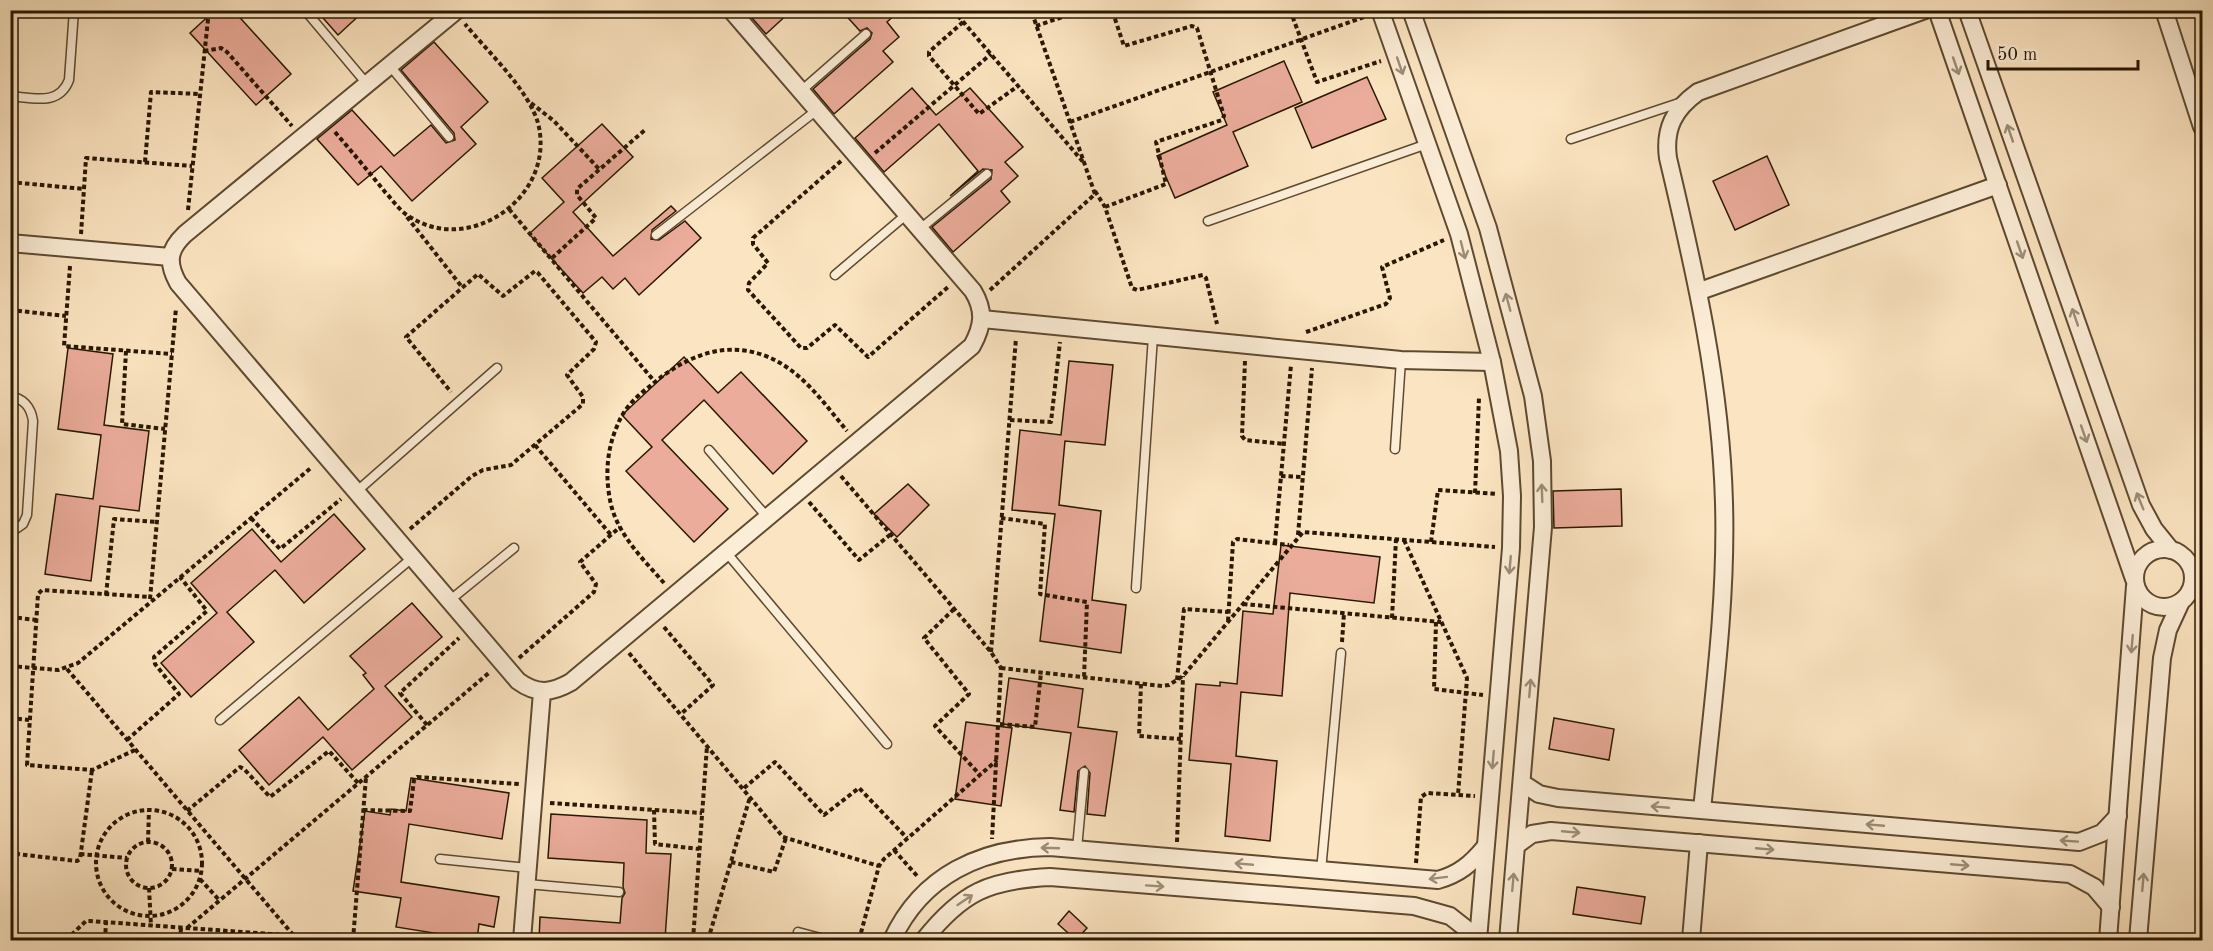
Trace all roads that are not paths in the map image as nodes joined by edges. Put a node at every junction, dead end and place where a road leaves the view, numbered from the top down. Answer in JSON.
{"nodes":[{"id":1,"x":74,"y":10,"type":"edge"},
{"id":2,"x":731,"y":10,"type":"edge"},
{"id":3,"x":1925,"y":10,"type":"edge"},
{"id":4,"x":1937,"y":10,"type":"edge"},
{"id":5,"x":1967,"y":10,"type":"edge"},
{"id":6,"x":2164,"y":10,"type":"edge"},
{"id":7,"x":456,"y":11,"type":"edge"},
{"id":8,"x":1380,"y":11,"type":"edge"},
{"id":9,"x":1416,"y":14,"type":"edge"},
{"id":10,"x":309,"y":15,"type":"dead end"},
{"id":11,"x":866,"y":34,"type":"dead end"},
{"id":12,"x":390,"y":66,"type":"junction"},
{"id":13,"x":367,"y":84,"type":"junction"},
{"id":14,"x":801,"y":91,"type":"junction"},
{"id":15,"x":10,"y":96,"type":"edge"},
{"id":16,"x":1685,"y":101,"type":"junction"},
{"id":17,"x":817,"y":110,"type":"junction"},
{"id":18,"x":2202,"y":127,"type":"edge"},
{"id":19,"x":448,"y":137,"type":"dead end"},
{"id":20,"x":1571,"y":139,"type":"dead end"},
{"id":21,"x":1427,"y":144,"type":"junction"},
{"id":22,"x":987,"y":174,"type":"dead end"},
{"id":23,"x":1998,"y":186,"type":"junction"},
{"id":24,"x":907,"y":214,"type":"junction"},
{"id":25,"x":1208,"y":221,"type":"dead end"},
{"id":26,"x":920,"y":229,"type":"junction"},
{"id":27,"x":656,"y":235,"type":"dead end"},
{"id":28,"x":10,"y":243,"type":"edge"},
{"id":29,"x":170,"y":257,"type":"junction"},
{"id":30,"x":835,"y":275,"type":"dead end"},
{"id":31,"x":1700,"y":291,"type":"junction"},
{"id":32,"x":982,"y":319,"type":"junction"},
{"id":33,"x":1153,"y":336,"type":"junction"},
{"id":34,"x":1401,"y":360,"type":"junction"},
{"id":35,"x":1486,"y":362,"type":"junction"},
{"id":36,"x":496,"y":368,"type":"dead end"},
{"id":37,"x":10,"y":396,"type":"edge"},
{"id":38,"x":1395,"y":449,"type":"dead end"},
{"id":39,"x":709,"y":450,"type":"dead end"},
{"id":40,"x":355,"y":490,"type":"junction"},
{"id":41,"x":767,"y":517,"type":"junction"},
{"id":42,"x":10,"y":533,"type":"edge"},
{"id":43,"x":514,"y":548,"type":"dead end"},
{"id":44,"x":2173,"y":550,"type":"junction"},
{"id":45,"x":726,"y":552,"type":"junction"},
{"id":46,"x":2202,"y":555,"type":"edge"},
{"id":47,"x":412,"y":558,"type":"junction"},
{"id":48,"x":2135,"y":582,"type":"junction"},
{"id":49,"x":1136,"y":588,"type":"dead end"},
{"id":50,"x":2202,"y":591,"type":"edge"},
{"id":51,"x":449,"y":601,"type":"junction"},
{"id":52,"x":2182,"y":602,"type":"junction"},
{"id":53,"x":1341,"y":652,"type":"road end"},
{"id":54,"x":542,"y":692,"type":"junction"},
{"id":55,"x":220,"y":720,"type":"dead end"},
{"id":56,"x":886,"y":744,"type":"dead end"},
{"id":57,"x":1084,"y":772,"type":"dead end"},
{"id":58,"x":1522,"y":783,"type":"junction"},
{"id":59,"x":1702,"y":810,"type":"junction"},
{"id":60,"x":2118,"y":816,"type":"junction"},
{"id":61,"x":1699,"y":843,"type":"junction"},
{"id":62,"x":1517,"y":845,"type":"junction"},
{"id":63,"x":1485,"y":847,"type":"junction"},
{"id":64,"x":1077,"y":849,"type":"junction"},
{"id":65,"x":440,"y":859,"type":"dead end"},
{"id":66,"x":1321,"y":871,"type":"junction"},
{"id":67,"x":1371,"y":875,"type":"junction"},
{"id":68,"x":527,"y":876,"type":"junction"},
{"id":69,"x":619,"y":892,"type":"dead end"},
{"id":70,"x":1371,"y":902,"type":"junction"},
{"id":71,"x":2111,"y":907,"type":"junction"},
{"id":72,"x":798,"y":932,"type":"dead end"},
{"id":73,"x":1478,"y":939,"type":"edge"},
{"id":74,"x":522,"y":940,"type":"edge"},
{"id":75,"x":828,"y":940,"type":"edge"},
{"id":76,"x":892,"y":940,"type":"edge"},
{"id":77,"x":924,"y":940,"type":"edge"},
{"id":78,"x":1509,"y":940,"type":"edge"},
{"id":79,"x":1691,"y":940,"type":"edge"},
{"id":80,"x":2108,"y":940,"type":"edge"},
{"id":81,"x":2138,"y":940,"type":"edge"}],
"edges":[{"from":1,"to":15,"type":"lane"},
{"from":2,"to":14,"type":"street"},
{"from":3,"to":16,"type":"street"},
{"from":4,"to":23,"type":"street","one_way":true},
{"from":44,"to":5,"type":"street","one_way":true},
{"from":6,"to":18,"type":"street"},
{"from":7,"to":12,"type":"street"},
{"from":8,"to":21,"type":"street","one_way":true},
{"from":58,"to":9,"type":"street","one_way":true},
{"from":10,"to":13,"type":"lane"},
{"from":11,"to":14,"type":"lane"},
{"from":12,"to":13,"type":"street"},
{"from":12,"to":19,"type":"lane"},
{"from":13,"to":29,"type":"street"},
{"from":14,"to":17,"type":"street"},
{"from":16,"to":20,"type":"lane"},
{"from":16,"to":31,"type":"street"},
{"from":17,"to":24,"type":"street"},
{"from":17,"to":27,"type":"lane"},
{"from":21,"to":25,"type":"lane"},
{"from":21,"to":35,"type":"street","one_way":true},
{"from":22,"to":26,"type":"lane"},
{"from":23,"to":31,"type":"street"},
{"from":23,"to":48,"type":"street","one_way":true},
{"from":24,"to":26,"type":"street"},
{"from":24,"to":30,"type":"lane"},
{"from":26,"to":32,"type":"street"},
{"from":28,"to":29,"type":"street"},
{"from":29,"to":40,"type":"street"},
{"from":31,"to":59,"type":"street"},
{"from":32,"to":33,"type":"street"},
{"from":32,"to":41,"type":"street"},
{"from":33,"to":34,"type":"street"},
{"from":33,"to":49,"type":"lane"},
{"from":34,"to":35,"type":"street"},
{"from":34,"to":38,"type":"lane"},
{"from":35,"to":63,"type":"street","one_way":true},
{"from":36,"to":40,"type":"lane"},
{"from":37,"to":42,"type":"lane"},
{"from":39,"to":41,"type":"lane"},
{"from":40,"to":47,"type":"street"},
{"from":41,"to":45,"type":"street"},
{"from":43,"to":51,"type":"lane"},
{"from":44,"to":46,"type":"street"},
{"from":44,"to":48,"type":"street"},
{"from":44,"to":52,"type":"street"},
{"from":45,"to":54,"type":"street"},
{"from":45,"to":56,"type":"lane"},
{"from":47,"to":51,"type":"street"},
{"from":47,"to":55,"type":"lane"},
{"from":48,"to":52,"type":"street"},
{"from":48,"to":60,"type":"street","one_way":true},
{"from":50,"to":52,"type":"street"},
{"from":51,"to":54,"type":"street"},
{"from":81,"to":52,"type":"street","one_way":true},
{"from":53,"to":66,"type":"lane"},
{"from":54,"to":68,"type":"street"},
{"from":57,"to":64,"type":"lane"},
{"from":59,"to":58,"type":"street","one_way":true},
{"from":58,"to":62,"type":"street"},
{"from":60,"to":59,"type":"street","one_way":true},
{"from":60,"to":71,"type":"street"},
{"from":62,"to":61,"type":"street","one_way":true},
{"from":61,"to":71,"type":"street","one_way":true},
{"from":61,"to":79,"type":"street"},
{"from":78,"to":62,"type":"street","one_way":true},
{"from":63,"to":67,"type":"street","one_way":true},
{"from":63,"to":73,"type":"street"},
{"from":66,"to":64,"type":"street","one_way":true},
{"from":64,"to":76,"type":"street","one_way":true},
{"from":65,"to":68,"type":"lane"},
{"from":66,"to":67,"type":"street"},
{"from":67,"to":70,"type":"street"},
{"from":68,"to":69,"type":"lane"},
{"from":68,"to":74,"type":"street"},
{"from":70,"to":73,"type":"street"},
{"from":77,"to":70,"type":"street","one_way":true},
{"from":71,"to":80,"type":"street"},
{"from":72,"to":75,"type":"lane"}]}
